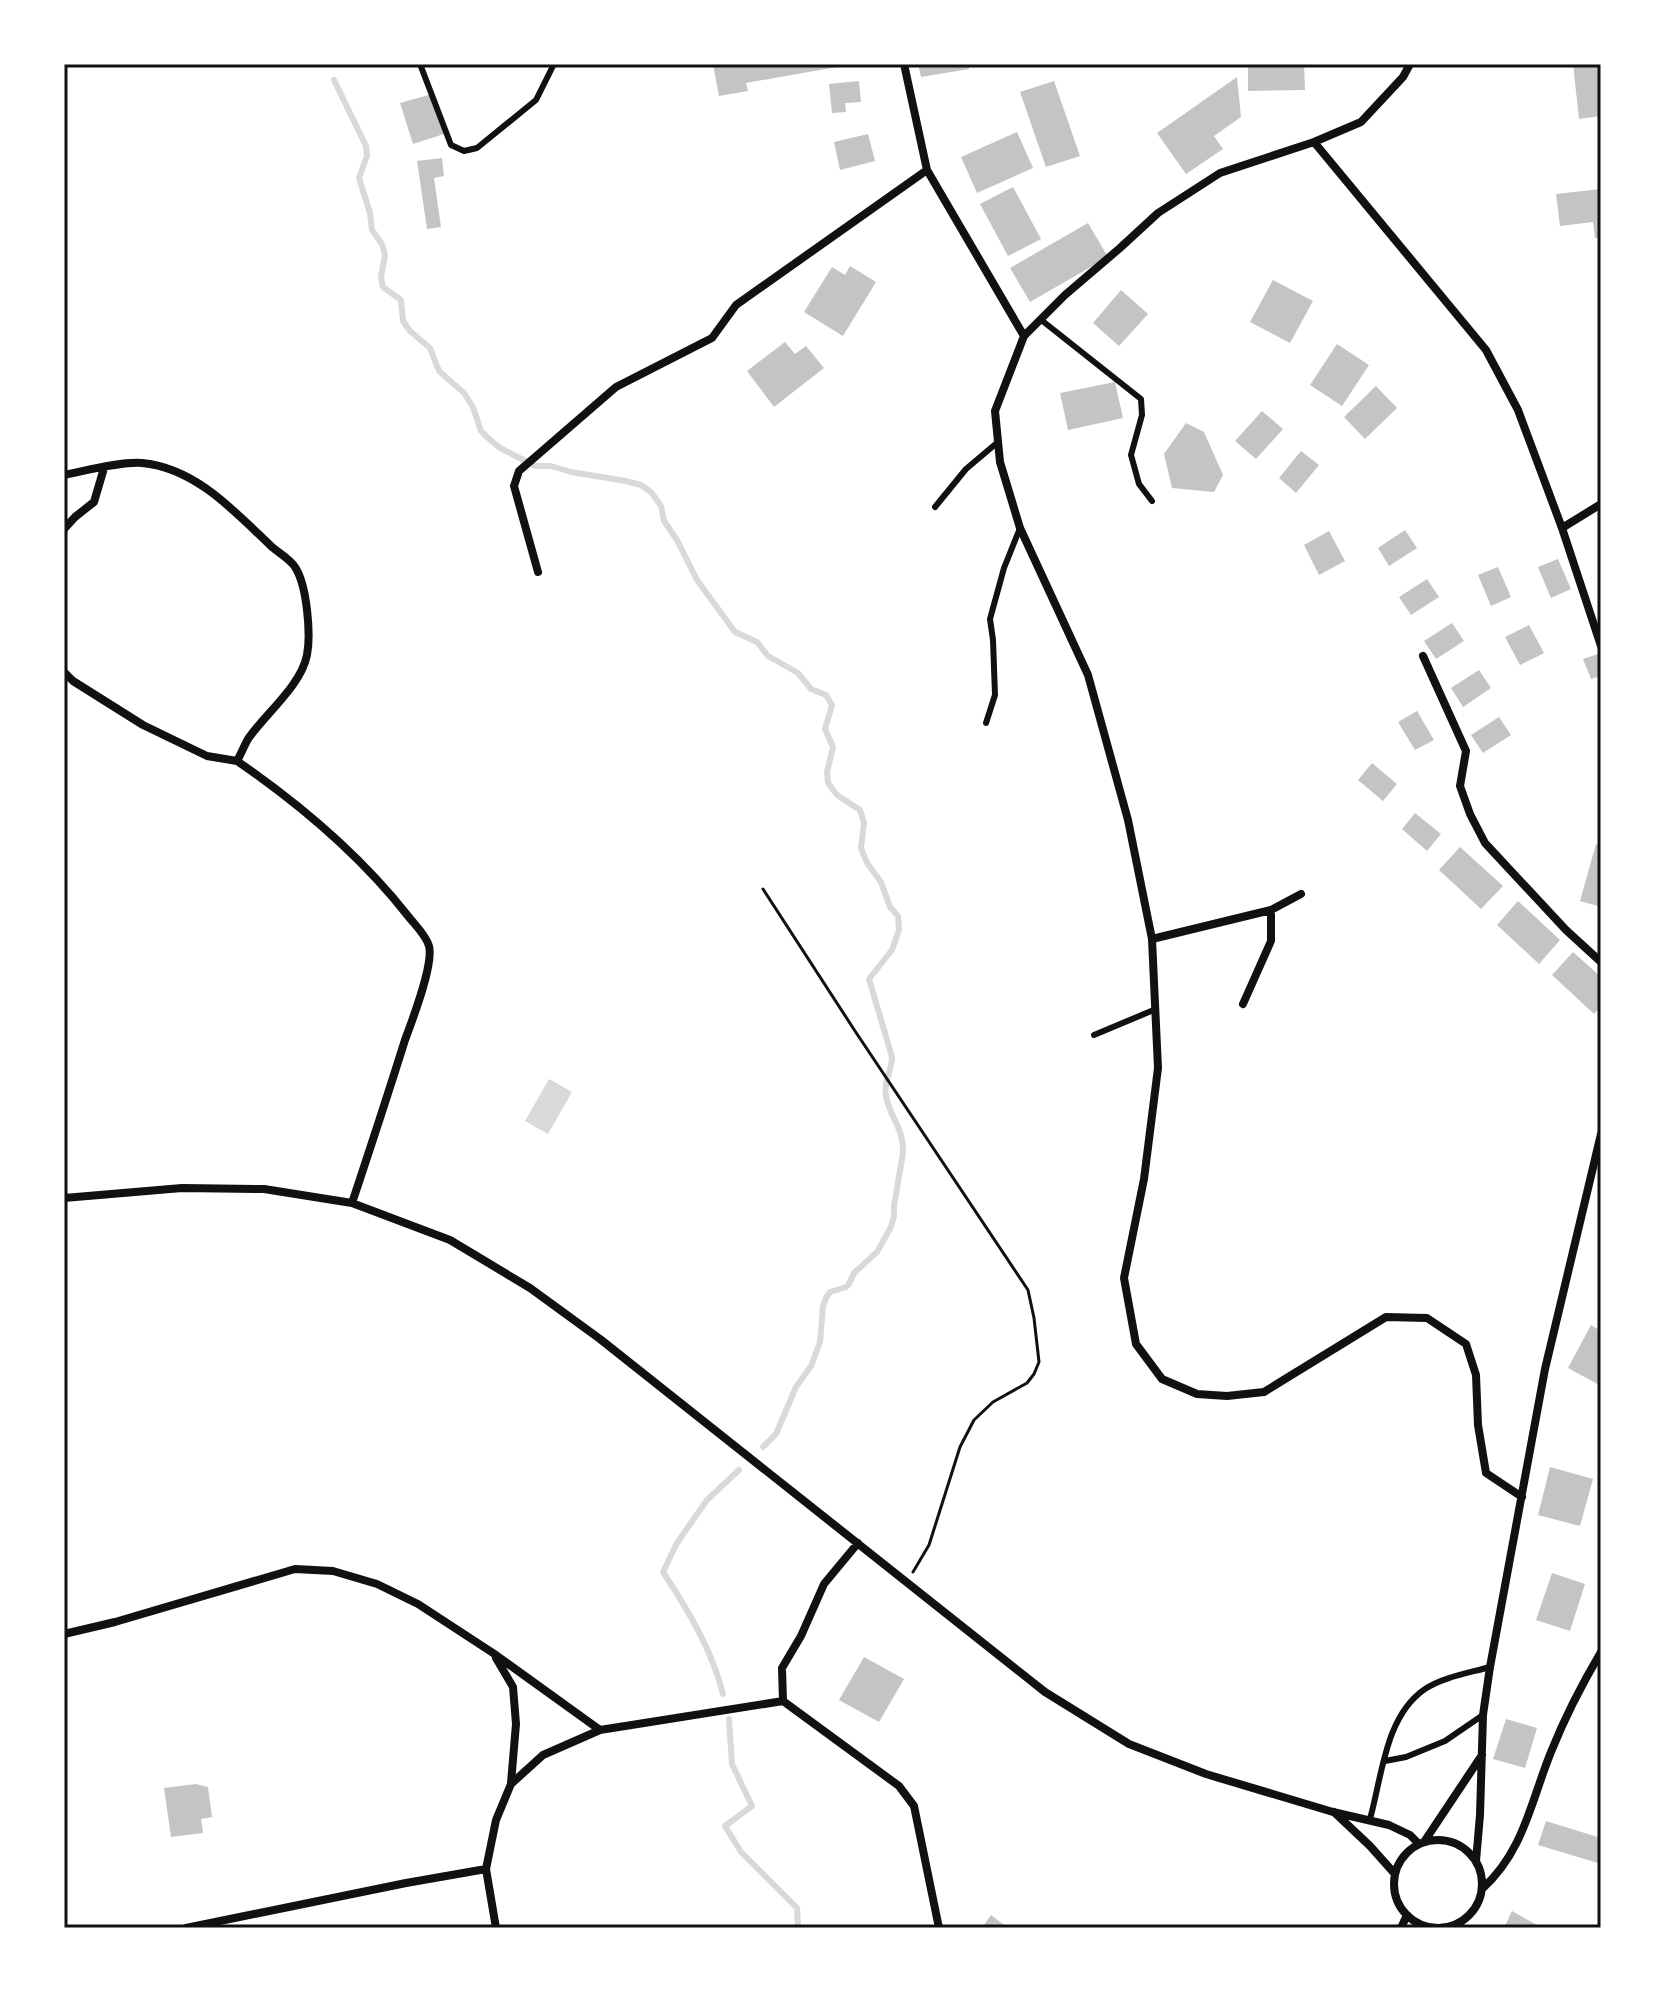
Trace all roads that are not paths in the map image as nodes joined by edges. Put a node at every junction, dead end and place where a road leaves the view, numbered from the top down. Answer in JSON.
{"nodes":[{"id":1,"x":420,"y":64,"type":"edge"},
{"id":2,"x":554,"y":64,"type":"edge"},
{"id":3,"x":904,"y":64,"type":"edge"},
{"id":4,"x":1410,"y":64,"type":"edge"},
{"id":5,"x":1314,"y":142,"type":"junction"},
{"id":6,"x":927,"y":170,"type":"junction"},
{"id":7,"x":1040,"y":319,"type":"junction"},
{"id":8,"x":1024,"y":336,"type":"junction"},
{"id":9,"x":998,"y":442,"type":"junction"},
{"id":10,"x":104,"y":468,"type":"junction"},
{"id":11,"x":64,"y":475,"type":"edge"},
{"id":12,"x":1152,"y":501,"type":"dead end"},
{"id":13,"x":1601,"y":504,"type":"edge"},
{"id":14,"x":935,"y":507,"type":"dead end"},
{"id":15,"x":1020,"y":528,"type":"junction"},
{"id":16,"x":1562,"y":528,"type":"junction"},
{"id":17,"x":64,"y":529,"type":"edge"},
{"id":18,"x":538,"y":572,"type":"dead end"},
{"id":19,"x":1601,"y":646,"type":"edge"},
{"id":20,"x":1423,"y":656,"type":"dead end"},
{"id":21,"x":64,"y":672,"type":"edge"},
{"id":22,"x":986,"y":723,"type":"dead end"},
{"id":23,"x":237,"y":761,"type":"junction"},
{"id":24,"x":1301,"y":894,"type":"dead end"},
{"id":25,"x":1271,"y":910,"type":"junction"},
{"id":26,"x":1152,"y":939,"type":"junction"},
{"id":27,"x":1601,"y":962,"type":"edge"},
{"id":28,"x":1243,"y":1004,"type":"dead end"},
{"id":29,"x":1156,"y":1009,"type":"junction"},
{"id":30,"x":1094,"y":1035,"type":"dead end"},
{"id":31,"x":1601,"y":1134,"type":"edge"},
{"id":32,"x":64,"y":1198,"type":"edge"},
{"id":33,"x":352,"y":1203,"type":"junction"},
{"id":34,"x":1522,"y":1497,"type":"junction"},
{"id":35,"x":858,"y":1543,"type":"junction"},
{"id":36,"x":64,"y":1634,"type":"edge"},
{"id":37,"x":1601,"y":1652,"type":"edge"},
{"id":38,"x":493,"y":1653,"type":"junction"},
{"id":39,"x":1490,"y":1667,"type":"junction"},
{"id":40,"x":783,"y":1701,"type":"junction"},
{"id":41,"x":1483,"y":1715,"type":"junction"},
{"id":42,"x":600,"y":1730,"type":"junction"},
{"id":43,"x":1483,"y":1754,"type":"junction"},
{"id":44,"x":1385,"y":1761,"type":"junction"},
{"id":45,"x":511,"y":1784,"type":"junction"},
{"id":46,"x":1333,"y":1812,"type":"junction"},
{"id":47,"x":1370,"y":1819,"type":"junction"},
{"id":48,"x":1421,"y":1843,"type":"junction"},
{"id":49,"x":1476,"y":1861,"type":"junction"},
{"id":50,"x":486,"y":1869,"type":"junction"},
{"id":51,"x":1395,"y":1874,"type":"junction"},
{"id":52,"x":1482,"y":1889,"type":"junction"},
{"id":53,"x":1407,"y":1915,"type":"junction"},
{"id":54,"x":215,"y":1925,"type":"edge"},
{"id":55,"x":1459,"y":1926,"type":"edge"},
{"id":56,"x":186,"y":1928,"type":"edge"},
{"id":57,"x":496,"y":1928,"type":"edge"},
{"id":58,"x":939,"y":1928,"type":"edge"},
{"id":59,"x":1401,"y":1928,"type":"edge"}],
"edges":[{"from":1,"to":2,"type":"lane"},
{"from":3,"to":6,"type":"street"},
{"from":4,"to":5,"type":"street"},
{"from":5,"to":7,"type":"street"},
{"from":5,"to":16,"type":"street"},
{"from":6,"to":8,"type":"street"},
{"from":6,"to":18,"type":"street"},
{"from":7,"to":8,"type":"street"},
{"from":7,"to":12,"type":"lane"},
{"from":8,"to":9,"type":"street"},
{"from":9,"to":14,"type":"lane"},
{"from":9,"to":15,"type":"street"},
{"from":10,"to":11,"type":"street"},
{"from":10,"to":17,"type":"street"},
{"from":10,"to":23,"type":"street"},
{"from":13,"to":16,"type":"street"},
{"from":15,"to":22,"type":"lane"},
{"from":15,"to":26,"type":"street"},
{"from":16,"to":19,"type":"street"},
{"from":20,"to":27,"type":"street"},
{"from":21,"to":23,"type":"street"},
{"from":23,"to":33,"type":"street"},
{"from":24,"to":25,"type":"street"},
{"from":25,"to":26,"type":"street"},
{"from":25,"to":28,"type":"street"},
{"from":26,"to":29,"type":"street"},
{"from":29,"to":30,"type":"lane"},
{"from":29,"to":34,"type":"street"},
{"from":31,"to":34,"type":"street"},
{"from":32,"to":33,"type":"street"},
{"from":33,"to":35,"type":"street"},
{"from":34,"to":39,"type":"street"},
{"from":35,"to":40,"type":"street"},
{"from":35,"to":46,"type":"street"},
{"from":36,"to":38,"type":"street"},
{"from":37,"to":52,"type":"street"},
{"from":38,"to":42,"type":"street"},
{"from":38,"to":45,"type":"street"},
{"from":39,"to":41,"type":"street"},
{"from":39,"to":44,"type":"lane"},
{"from":40,"to":42,"type":"street"},
{"from":40,"to":58,"type":"street"},
{"from":41,"to":43,"type":"street"},
{"from":41,"to":44,"type":"lane"},
{"from":42,"to":45,"type":"street"},
{"from":43,"to":48,"type":"street"},
{"from":43,"to":49,"type":"street"},
{"from":44,"to":47,"type":"lane"},
{"from":45,"to":50,"type":"street"},
{"from":46,"to":47,"type":"street"},
{"from":46,"to":51,"type":"street"},
{"from":47,"to":48,"type":"street"},
{"from":48,"to":49,"type":"street"},
{"from":48,"to":51,"type":"street"},
{"from":49,"to":52,"type":"street"},
{"from":50,"to":54,"type":"street"},
{"from":50,"to":57,"type":"street"},
{"from":51,"to":53,"type":"street"},
{"from":52,"to":55,"type":"street"},
{"from":53,"to":55,"type":"street"},
{"from":53,"to":59,"type":"street"},
{"from":54,"to":56,"type":"street"}]}
